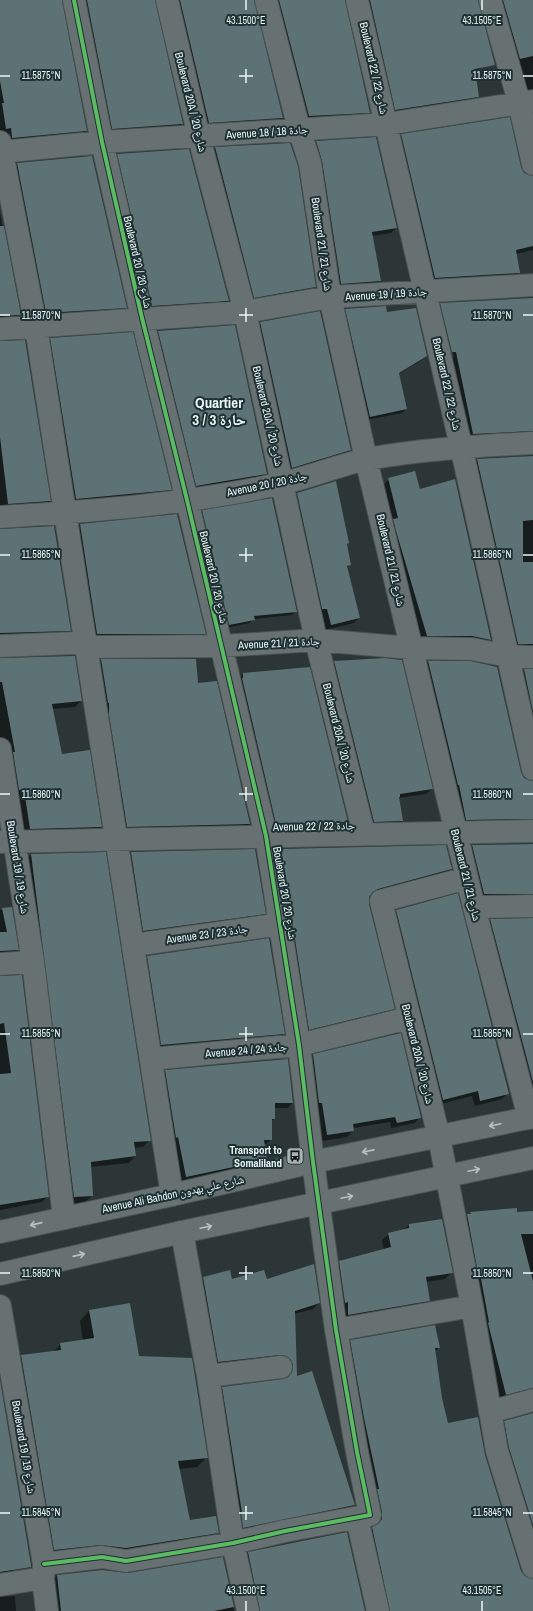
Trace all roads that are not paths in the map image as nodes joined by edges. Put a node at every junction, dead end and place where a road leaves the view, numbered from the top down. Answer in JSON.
{"nodes":[{"id":1,"x":74,"y":0,"type":"edge"},
{"id":2,"x":167,"y":0,"type":"edge"},
{"id":3,"x":266,"y":0,"type":"edge"},
{"id":4,"x":357,"y":0,"type":"edge"},
{"id":5,"x":490,"y":0,"type":"edge"},
{"id":6,"x":526,"y":102,"type":"edge"},
{"id":7,"x":387,"y":124,"type":"junction"},
{"id":8,"x":299,"y":129,"type":"junction"},
{"id":9,"x":199,"y":137,"type":"junction"},
{"id":10,"x":102,"y":142,"type":"junction"},
{"id":11,"x":1,"y":148,"type":"edge"},
{"id":12,"x":533,"y":164,"type":"edge"},
{"id":13,"x":533,"y":285,"type":"edge"},
{"id":14,"x":425,"y":291,"type":"junction"},
{"id":15,"x":330,"y":298,"type":"junction"},
{"id":16,"x":245,"y":312,"type":"junction"},
{"id":17,"x":142,"y":318,"type":"junction"},
{"id":18,"x":36,"y":327,"type":"junction"},
{"id":19,"x":0,"y":329,"type":"edge"},
{"id":20,"x":533,"y":443,"type":"edge"},
{"id":21,"x":461,"y":446,"type":"junction"},
{"id":22,"x":366,"y":459,"type":"junction"},
{"id":23,"x":283,"y":483,"type":"junction"},
{"id":24,"x":188,"y":500,"type":"junction"},
{"id":25,"x":65,"y":513,"type":"junction"},
{"id":26,"x":0,"y":517,"type":"edge"},
{"id":27,"x":316,"y":640,"type":"junction"},
{"id":28,"x":0,"y":646,"type":"edge"},
{"id":29,"x":220,"y":646,"type":"junction"},
{"id":30,"x":87,"y":647,"type":"junction"},
{"id":31,"x":411,"y":648,"type":"junction"},
{"id":32,"x":508,"y":656,"type":"junction"},
{"id":33,"x":533,"y":657,"type":"edge"},
{"id":34,"x":0,"y":749,"type":"edge"},
{"id":35,"x":533,"y":769,"type":"edge"},
{"id":36,"x":533,"y":831,"type":"edge"},
{"id":37,"x":456,"y":833,"type":"junction"},
{"id":38,"x":364,"y":834,"type":"junction"},
{"id":39,"x":266,"y":836,"type":"junction"},
{"id":40,"x":116,"y":839,"type":"junction"},
{"id":41,"x":7,"y":841,"type":"edge"},
{"id":42,"x":467,"y":878,"type":"junction"},
{"id":43,"x":533,"y":906,"type":"edge"},
{"id":44,"x":474,"y":907,"type":"junction"},
{"id":45,"x":281,"y":924,"type":"junction"},
{"id":46,"x":134,"y":945,"type":"junction"},
{"id":47,"x":32,"y":962,"type":"junction"},
{"id":48,"x":0,"y":964,"type":"edge"},
{"id":49,"x":410,"y":1018,"type":"junction"},
{"id":50,"x":299,"y":1045,"type":"junction"},
{"id":51,"x":151,"y":1059,"type":"junction"},
{"id":52,"x":531,"y":1117,"type":"edge"},
{"id":53,"x":439,"y":1137,"type":"junction"},
{"id":54,"x":533,"y":1158,"type":"edge"},
{"id":55,"x":313,"y":1162,"type":"junction"},
{"id":56,"x":446,"y":1176,"type":"junction"},
{"id":57,"x":172,"y":1195,"type":"junction"},
{"id":58,"x":319,"y":1203,"type":"junction"},
{"id":59,"x":64,"y":1218,"type":"junction"},
{"id":60,"x":0,"y":1232,"type":"edge"},
{"id":61,"x":182,"y":1232,"type":"junction"},
{"id":62,"x":0,"y":1274,"type":"edge"},
{"id":63,"x":0,"y":1306,"type":"edge"},
{"id":64,"x":472,"y":1306,"type":"junction"},
{"id":65,"x":336,"y":1330,"type":"junction"},
{"id":66,"x":282,"y":1367,"type":"dead end"},
{"id":67,"x":208,"y":1376,"type":"junction"},
{"id":68,"x":533,"y":1400,"type":"edge"},
{"id":69,"x":490,"y":1412,"type":"junction"},
{"id":70,"x":357,"y":1518,"type":"junction"},
{"id":71,"x":233,"y":1543,"type":"junction"},
{"id":72,"x":533,"y":1567,"type":"edge"},
{"id":73,"x":43,"y":1571,"type":"junction"},
{"id":74,"x":0,"y":1585,"type":"edge"},
{"id":75,"x":47,"y":1611,"type":"edge"},
{"id":76,"x":248,"y":1611,"type":"edge"},
{"id":77,"x":378,"y":1611,"type":"edge"}],
"edges":[{"from":1,"to":10,"type":"street","name":"Boulevard 20 / شارع 20"},
{"from":2,"to":9,"type":"street","name":"Boulevard 20A / شارع 20أ"},
{"from":3,"to":8,"type":"street","name":"Boulevard 21 / شارع 21"},
{"from":4,"to":7,"type":"street","name":"Boulevard 22 / شارع 22"},
{"from":5,"to":6,"type":"street"},
{"from":6,"to":7,"type":"street","name":"Avenue 18 / جادة 18"},
{"from":6,"to":12,"type":"street"},
{"from":7,"to":8,"type":"street","name":"Avenue 18 / جادة 18"},
{"from":7,"to":14,"type":"street","name":"Boulevard 22 / شارع 22"},
{"from":8,"to":9,"type":"street","name":"Avenue 18 / جادة 18"},
{"from":8,"to":15,"type":"street","name":"Boulevard 21 / شارع 21"},
{"from":9,"to":10,"type":"street","name":"Avenue 18 / جادة 18"},
{"from":9,"to":16,"type":"street","name":"Boulevard 20A / شارع 20أ"},
{"from":10,"to":11,"type":"street","name":"Avenue 18 / جادة 18"},
{"from":10,"to":17,"type":"street","name":"Boulevard 20 / شارع 20"},
{"from":11,"to":18,"type":"street"},
{"from":13,"to":14,"type":"street","name":"Avenue 19 / جادة 19"},
{"from":14,"to":15,"type":"street","name":"Avenue 19 / جادة 19"},
{"from":14,"to":21,"type":"street","name":"Boulevard 22 / شارع 22"},
{"from":15,"to":16,"type":"street","name":"Avenue 19 / جادة 19"},
{"from":15,"to":22,"type":"street","name":"Boulevard 21 / شارع 21"},
{"from":16,"to":17,"type":"street","name":"Avenue 19 / جادة 19"},
{"from":16,"to":23,"type":"street","name":"Boulevard 20A / شارع 20أ"},
{"from":17,"to":18,"type":"street","name":"Avenue 19 / جادة 19"},
{"from":17,"to":24,"type":"street","name":"Boulevard 20 / شارع 20"},
{"from":18,"to":19,"type":"street","name":"Avenue 19 / جادة 19"},
{"from":18,"to":25,"type":"street"},
{"from":20,"to":21,"type":"street","name":"Avenue 20 / جادة 20"},
{"from":21,"to":22,"type":"street","name":"Avenue 20 / جادة 20"},
{"from":21,"to":32,"type":"street","name":"Boulevard 22 / شارع 22"},
{"from":22,"to":23,"type":"street","name":"Avenue 20 / جادة 20"},
{"from":22,"to":31,"type":"street","name":"Boulevard 21 / شارع 21"},
{"from":23,"to":24,"type":"street","name":"Avenue 20 / جادة 20"},
{"from":23,"to":27,"type":"street","name":"Boulevard 20A / شارع 20أ"},
{"from":24,"to":25,"type":"street","name":"Avenue 20 / جادة 20"},
{"from":24,"to":29,"type":"street","name":"Boulevard 20 / شارع 20"},
{"from":25,"to":26,"type":"street","name":"Avenue 20 / جادة 20"},
{"from":25,"to":30,"type":"street"},
{"from":27,"to":29,"type":"street","name":"Avenue 21 / جادة 21"},
{"from":27,"to":31,"type":"street","name":"Avenue 21 / جادة 21"},
{"from":27,"to":38,"type":"street","name":"Boulevard 20A / شارع 20أ"},
{"from":28,"to":30,"type":"street","name":"Avenue 21 / جادة 21"},
{"from":29,"to":30,"type":"street","name":"Avenue 21 / جادة 21"},
{"from":29,"to":39,"type":"street","name":"Boulevard 20 / شارع 20"},
{"from":30,"to":40,"type":"street"},
{"from":31,"to":32,"type":"street","name":"Avenue 21 / جادة 21"},
{"from":31,"to":37,"type":"street","name":"Boulevard 21 / شارع 21"},
{"from":32,"to":33,"type":"street","name":"Avenue 21 / جادة 21"},
{"from":32,"to":35,"type":"street","name":"Boulevard 22 / شارع 22"},
{"from":34,"to":41,"type":"street","name":"Boulevard 19 / شارع 19"},
{"from":36,"to":37,"type":"street","name":"Avenue 22 / جادة 22"},
{"from":37,"to":38,"type":"street","name":"Avenue 22 / جادة 22"},
{"from":37,"to":42,"type":"street","name":"Boulevard 21 / شارع 21"},
{"from":38,"to":39,"type":"street","name":"Avenue 22 / جادة 22"},
{"from":39,"to":40,"type":"street","name":"Avenue 22 / جادة 22"},
{"from":39,"to":45,"type":"street","name":"Boulevard 20 / شارع 20"},
{"from":40,"to":41,"type":"street","name":"Avenue 22 / جادة 22"},
{"from":40,"to":46,"type":"street"},
{"from":41,"to":47,"type":"street","name":"Boulevard 19 / شارع 19"},
{"from":42,"to":44,"type":"street","name":"Boulevard 21 / شارع 21"},
{"from":42,"to":49,"type":"street","name":"Boulevard 20A / شارع 20أ"},
{"from":43,"to":44,"type":"street"},
{"from":44,"to":52,"type":"street","name":"Boulevard 21 / شارع 21"},
{"from":45,"to":46,"type":"street","name":"Avenue 23 / جادة 23"},
{"from":45,"to":50,"type":"street","name":"Boulevard 20 / شارع 20"},
{"from":46,"to":51,"type":"street"},
{"from":47,"to":48,"type":"street"},
{"from":47,"to":59,"type":"street","name":"Boulevard 19 / شارع 19"},
{"from":49,"to":50,"type":"street","name":"Avenue 24 / جادة 24"},
{"from":49,"to":53,"type":"street","name":"Boulevard 20A / شارع 20أ"},
{"from":50,"to":51,"type":"street","name":"Avenue 24 / جادة 24"},
{"from":50,"to":55,"type":"street","name":"Boulevard 20 / شارع 20"},
{"from":51,"to":57,"type":"street"},
{"from":52,"to":53,"type":"street","name":"Avenue Ali Bahdon شارع علي بهدون","one_way":true},
{"from":53,"to":55,"type":"street","name":"Avenue Ali Bahdon شارع علي بهدون","one_way":true},
{"from":53,"to":56,"type":"street","name":"Boulevard 20A / شارع 20أ"},
{"from":56,"to":54,"type":"street","one_way":true},
{"from":55,"to":57,"type":"street","name":"Avenue Ali Bahdon شارع علي بهدون"},
{"from":55,"to":58,"type":"street","name":"Boulevard 20 / شارع 20"},
{"from":58,"to":56,"type":"street","one_way":true},
{"from":56,"to":64,"type":"street","name":"Boulevard 20A / شارع 20أ"},
{"from":57,"to":59,"type":"street","name":"Avenue Ali Bahdon شارع علي بهدون"},
{"from":61,"to":58,"type":"street","one_way":true},
{"from":58,"to":65,"type":"street","name":"Boulevard 20 / شارع 20"},
{"from":59,"to":60,"type":"street","name":"Avenue Ali Bahdon شارع علي بهدون","one_way":true},
{"from":62,"to":61,"type":"street","one_way":true},
{"from":61,"to":67,"type":"street"},
{"from":63,"to":73,"type":"street","name":"Boulevard 19 / شارع 19"},
{"from":64,"to":65,"type":"street"},
{"from":64,"to":69,"type":"street","name":"Boulevard 20A / شارع 20أ"},
{"from":65,"to":70,"type":"street","name":"Boulevard 20 / شارع 20"},
{"from":66,"to":67,"type":"street"},
{"from":67,"to":71,"type":"street"},
{"from":68,"to":69,"type":"street"},
{"from":69,"to":72,"type":"street","name":"Boulevard 20A / شارع 20أ"},
{"from":70,"to":71,"type":"street"},
{"from":70,"to":77,"type":"street"},
{"from":71,"to":73,"type":"street"},
{"from":71,"to":76,"type":"street"},
{"from":73,"to":74,"type":"street"},
{"from":73,"to":75,"type":"street","name":"Boulevard 19 / شارع 19"}]}
